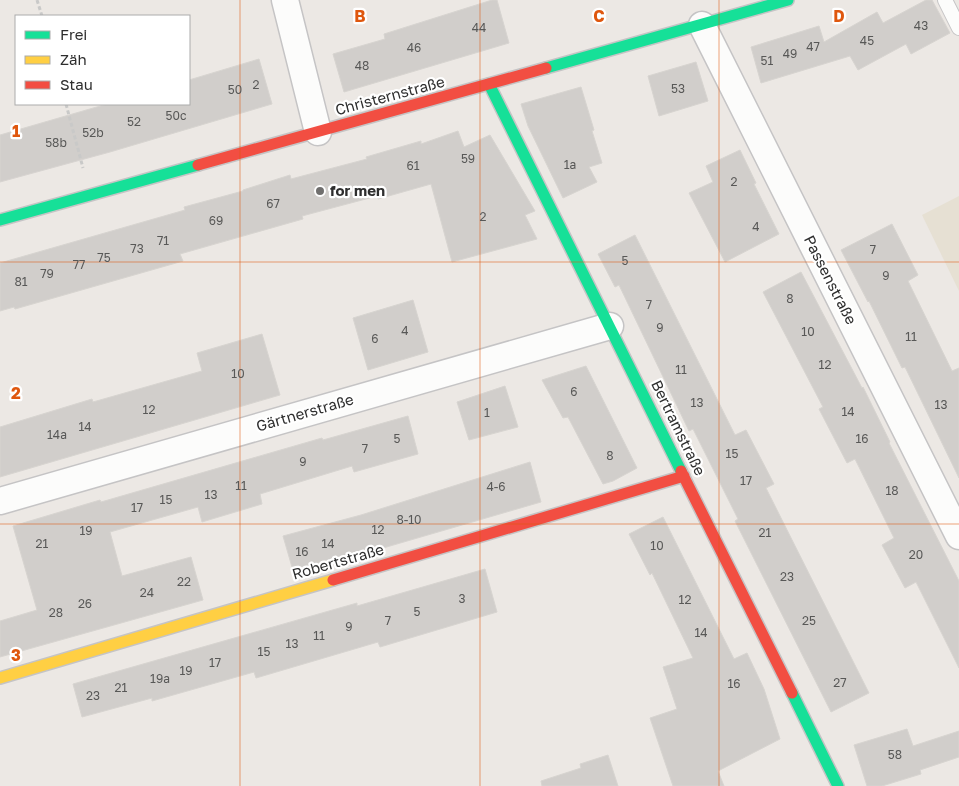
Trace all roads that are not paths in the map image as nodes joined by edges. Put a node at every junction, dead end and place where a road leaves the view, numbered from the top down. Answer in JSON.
{"nodes":[{"id":1,"x":285,"y":0,"type":"edge"},
{"id":2,"x":788,"y":0,"type":"edge"},
{"id":3,"x":945,"y":0,"type":"edge"},
{"id":4,"x":702,"y":25,"type":"junction"},
{"id":5,"x":959,"y":28,"type":"edge"},
{"id":6,"x":489,"y":84,"type":"junction"},
{"id":7,"x":318,"y":132,"type":"junction"},
{"id":8,"x":0,"y":220,"type":"edge"},
{"id":9,"x":610,"y":326,"type":"junction"},
{"id":10,"x":684,"y":476,"type":"junction"},
{"id":11,"x":0,"y":501,"type":"edge"},
{"id":12,"x":959,"y":536,"type":"edge"},
{"id":13,"x":0,"y":678,"type":"edge"},
{"id":14,"x":838,"y":786,"type":"edge"}],
"edges":[{"from":1,"to":7,"type":"street"},
{"from":2,"to":4,"type":"street","name":"Christernstraße"},
{"from":3,"to":5,"type":"lane"},
{"from":4,"to":6,"type":"street","name":"Christernstraße"},
{"from":4,"to":12,"type":"street","name":"Passenstraße"},
{"from":6,"to":7,"type":"street","name":"Christernstraße"},
{"from":6,"to":9,"type":"street","name":"Bertramstraße"},
{"from":7,"to":8,"type":"street","name":"Christernstraße"},
{"from":9,"to":10,"type":"street","name":"Bertramstraße"},
{"from":9,"to":11,"type":"street","name":"Gärtnerstraße"},
{"from":10,"to":13,"type":"street","name":"Robertstraße"},
{"from":10,"to":14,"type":"street","name":"Bertramstraße"}]}
